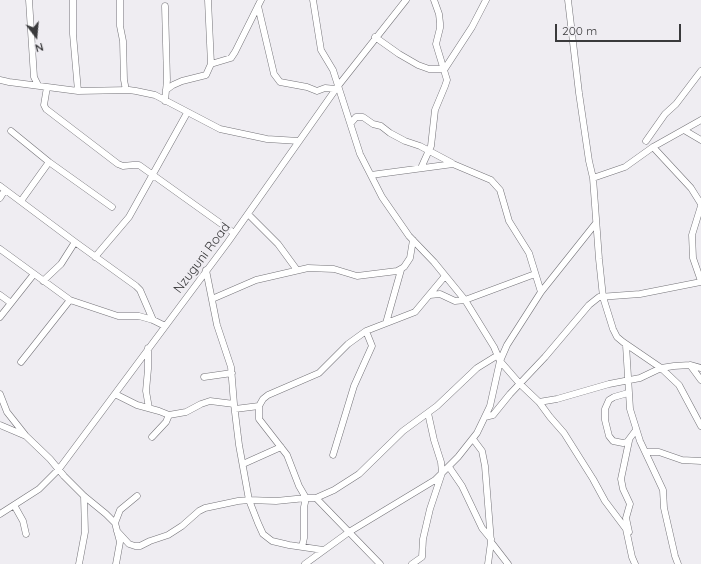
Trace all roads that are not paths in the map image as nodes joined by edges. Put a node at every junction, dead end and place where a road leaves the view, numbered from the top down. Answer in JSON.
{"nodes":[{"id":1,"x":29,"y":0,"type":"edge"},
{"id":2,"x":73,"y":0,"type":"edge"},
{"id":3,"x":120,"y":0,"type":"edge"},
{"id":4,"x":208,"y":0,"type":"edge"},
{"id":5,"x":261,"y":0,"type":"edge"},
{"id":6,"x":313,"y":0,"type":"edge"},
{"id":7,"x":406,"y":0,"type":"edge"},
{"id":8,"x":434,"y":0,"type":"edge"},
{"id":9,"x":486,"y":0,"type":"edge"},
{"id":10,"x":568,"y":0,"type":"edge"},
{"id":11,"x":165,"y":6,"type":"dead end"},
{"id":12,"x":258,"y":6,"type":"junction"},
{"id":13,"x":375,"y":38,"type":"junction"},
{"id":14,"x":211,"y":64,"type":"junction"},
{"id":15,"x":444,"y":70,"type":"junction"},
{"id":16,"x":701,"y":71,"type":"edge"},
{"id":17,"x":0,"y":80,"type":"edge"},
{"id":18,"x":38,"y":85,"type":"junction"},
{"id":19,"x":46,"y":87,"type":"junction"},
{"id":20,"x":337,"y":88,"type":"junction"},
{"id":21,"x":126,"y":90,"type":"junction"},
{"id":22,"x":166,"y":90,"type":"junction"},
{"id":23,"x":78,"y":91,"type":"junction"},
{"id":24,"x":165,"y":101,"type":"junction"},
{"id":25,"x":187,"y":112,"type":"junction"},
{"id":26,"x":701,"y":120,"type":"edge"},
{"id":27,"x":351,"y":123,"type":"junction"},
{"id":28,"x":684,"y":130,"type":"junction"},
{"id":29,"x":11,"y":131,"type":"dead end"},
{"id":30,"x":701,"y":140,"type":"edge"},
{"id":31,"x":299,"y":141,"type":"junction"},
{"id":32,"x":646,"y":141,"type":"dead end"},
{"id":33,"x":653,"y":147,"type":"junction"},
{"id":34,"x":429,"y":152,"type":"junction"},
{"id":35,"x":49,"y":162,"type":"junction"},
{"id":36,"x":453,"y":164,"type":"junction"},
{"id":37,"x":421,"y":168,"type":"junction"},
{"id":38,"x":153,"y":174,"type":"junction"},
{"id":39,"x":371,"y":175,"type":"junction"},
{"id":40,"x":593,"y":178,"type":"junction"},
{"id":41,"x":3,"y":188,"type":"edge"},
{"id":42,"x":0,"y":198,"type":"edge"},
{"id":43,"x":21,"y":202,"type":"junction"},
{"id":44,"x":701,"y":205,"type":"edge"},
{"id":45,"x":112,"y":207,"type":"dead end"},
{"id":46,"x":248,"y":214,"type":"junction"},
{"id":47,"x":596,"y":223,"type":"junction"},
{"id":48,"x":234,"y":233,"type":"junction"},
{"id":49,"x":413,"y":240,"type":"junction"},
{"id":50,"x":75,"y":242,"type":"junction"},
{"id":51,"x":0,"y":249,"type":"edge"},
{"id":52,"x":95,"y":257,"type":"junction"},
{"id":53,"x":206,"y":270,"type":"junction"},
{"id":54,"x":297,"y":270,"type":"junction"},
{"id":55,"x":401,"y":270,"type":"junction"},
{"id":56,"x":34,"y":274,"type":"junction"},
{"id":57,"x":535,"y":274,"type":"junction"},
{"id":58,"x":445,"y":276,"type":"junction"},
{"id":59,"x":44,"y":281,"type":"junction"},
{"id":60,"x":701,"y":282,"type":"edge"},
{"id":61,"x":541,"y":292,"type":"junction"},
{"id":62,"x":0,"y":295,"type":"edge"},
{"id":63,"x":430,"y":295,"type":"junction"},
{"id":64,"x":603,"y":297,"type":"junction"},
{"id":65,"x":212,"y":299,"type":"junction"},
{"id":66,"x":70,"y":300,"type":"junction"},
{"id":67,"x":466,"y":300,"type":"junction"},
{"id":68,"x":11,"y":303,"type":"junction"},
{"id":69,"x":0,"y":317,"type":"edge"},
{"id":70,"x":153,"y":320,"type":"junction"},
{"id":71,"x":386,"y":323,"type":"junction"},
{"id":72,"x":165,"y":326,"type":"junction"},
{"id":73,"x":366,"y":331,"type":"junction"},
{"id":74,"x":626,"y":345,"type":"junction"},
{"id":75,"x":148,"y":348,"type":"junction"},
{"id":76,"x":499,"y":358,"type":"junction"},
{"id":77,"x":21,"y":362,"type":"dead end"},
{"id":78,"x":690,"y":365,"type":"junction"},
{"id":79,"x":661,"y":368,"type":"junction"},
{"id":80,"x":701,"y":368,"type":"edge"},
{"id":81,"x":232,"y":373,"type":"junction"},
{"id":82,"x":204,"y":377,"type":"dead end"},
{"id":83,"x":701,"y":380,"type":"edge"},
{"id":84,"x":627,"y":381,"type":"junction"},
{"id":85,"x":520,"y":384,"type":"junction"},
{"id":86,"x":628,"y":393,"type":"junction"},
{"id":87,"x":0,"y":394,"type":"edge"},
{"id":88,"x":115,"y":394,"type":"junction"},
{"id":89,"x":538,"y":402,"type":"junction"},
{"id":90,"x":234,"y":406,"type":"junction"},
{"id":91,"x":259,"y":406,"type":"junction"},
{"id":92,"x":149,"y":408,"type":"junction"},
{"id":93,"x":428,"y":413,"type":"junction"},
{"id":94,"x":168,"y":415,"type":"junction"},
{"id":95,"x":485,"y":417,"type":"junction"},
{"id":96,"x":0,"y":425,"type":"edge"},
{"id":97,"x":701,"y":426,"type":"edge"},
{"id":98,"x":636,"y":430,"type":"junction"},
{"id":99,"x":26,"y":436,"type":"junction"},
{"id":100,"x":152,"y":437,"type":"dead end"},
{"id":101,"x":473,"y":439,"type":"junction"},
{"id":102,"x":628,"y":441,"type":"junction"},
{"id":103,"x":281,"y":447,"type":"junction"},
{"id":104,"x":646,"y":452,"type":"junction"},
{"id":105,"x":333,"y":455,"type":"dead end"},
{"id":106,"x":701,"y":461,"type":"edge"},
{"id":107,"x":243,"y":464,"type":"junction"},
{"id":108,"x":449,"y":466,"type":"junction"},
{"id":109,"x":59,"y":469,"type":"junction"},
{"id":110,"x":442,"y":473,"type":"junction"},
{"id":111,"x":84,"y":496,"type":"junction"},
{"id":112,"x":137,"y":496,"type":"dead end"},
{"id":113,"x":306,"y":498,"type":"junction"},
{"id":114,"x":316,"y":498,"type":"junction"},
{"id":115,"x":249,"y":500,"type":"junction"},
{"id":116,"x":14,"y":505,"type":"junction"},
{"id":117,"x":0,"y":514,"type":"edge"},
{"id":118,"x":115,"y":523,"type":"junction"},
{"id":119,"x":117,"y":531,"type":"junction"},
{"id":120,"x":349,"y":532,"type":"junction"},
{"id":121,"x":26,"y":534,"type":"dead end"},
{"id":122,"x":628,"y":536,"type":"junction"},
{"id":123,"x":491,"y":541,"type":"junction"},
{"id":124,"x":302,"y":547,"type":"junction"},
{"id":125,"x":323,"y":550,"type":"junction"},
{"id":126,"x":79,"y":564,"type":"edge"},
{"id":127,"x":116,"y":564,"type":"edge"},
{"id":128,"x":305,"y":564,"type":"edge"},
{"id":129,"x":380,"y":564,"type":"edge"},
{"id":130,"x":412,"y":564,"type":"edge"},
{"id":131,"x":488,"y":564,"type":"edge"},
{"id":132,"x":508,"y":564,"type":"edge"},
{"id":133,"x":635,"y":564,"type":"edge"},
{"id":134,"x":678,"y":564,"type":"edge"}],
"edges":[{"from":1,"to":18,"type":"street"},
{"from":2,"to":23,"type":"street"},
{"from":3,"to":21,"type":"street"},
{"from":4,"to":14,"type":"street"},
{"from":5,"to":12,"type":"street"},
{"from":6,"to":20,"type":"street"},
{"from":7,"to":13,"type":"street","name":"Nzuguni Road"},
{"from":8,"to":15,"type":"street"},
{"from":9,"to":15,"type":"street"},
{"from":10,"to":40,"type":"street"},
{"from":11,"to":22,"type":"street"},
{"from":12,"to":14,"type":"street"},
{"from":12,"to":20,"type":"street"},
{"from":13,"to":15,"type":"street"},
{"from":13,"to":20,"type":"street","name":"Nzuguni Road"},
{"from":14,"to":22,"type":"street"},
{"from":15,"to":34,"type":"street"},
{"from":16,"to":32,"type":"street"},
{"from":17,"to":18,"type":"street"},
{"from":18,"to":19,"type":"street"},
{"from":19,"to":23,"type":"street"},
{"from":19,"to":38,"type":"street"},
{"from":20,"to":27,"type":"street"},
{"from":20,"to":31,"type":"street","name":"Nzuguni Road"},
{"from":21,"to":23,"type":"street"},
{"from":21,"to":24,"type":"street"},
{"from":22,"to":24,"type":"street"},
{"from":24,"to":25,"type":"street"},
{"from":25,"to":31,"type":"street"},
{"from":25,"to":38,"type":"street"},
{"from":26,"to":28,"type":"street"},
{"from":27,"to":34,"type":"street"},
{"from":27,"to":39,"type":"street"},
{"from":28,"to":30,"type":"street"},
{"from":28,"to":33,"type":"street"},
{"from":29,"to":35,"type":"street"},
{"from":31,"to":46,"type":"street","name":"Nzuguni Road"},
{"from":33,"to":40,"type":"street"},
{"from":33,"to":44,"type":"street"},
{"from":34,"to":36,"type":"street"},
{"from":34,"to":37,"type":"street"},
{"from":35,"to":43,"type":"street"},
{"from":35,"to":45,"type":"street"},
{"from":36,"to":37,"type":"street"},
{"from":36,"to":57,"type":"street"},
{"from":37,"to":39,"type":"street"},
{"from":38,"to":48,"type":"street"},
{"from":38,"to":52,"type":"street"},
{"from":39,"to":49,"type":"street"},
{"from":40,"to":47,"type":"street"},
{"from":41,"to":42,"type":"street"},
{"from":41,"to":43,"type":"street"},
{"from":43,"to":50,"type":"street"},
{"from":44,"to":60,"type":"street"},
{"from":46,"to":48,"type":"street","name":"Nzuguni Road"},
{"from":46,"to":54,"type":"street"},
{"from":47,"to":61,"type":"street"},
{"from":47,"to":64,"type":"street"},
{"from":48,"to":53,"type":"street","name":"Nzuguni Road"},
{"from":49,"to":55,"type":"street"},
{"from":49,"to":58,"type":"street"},
{"from":50,"to":52,"type":"street"},
{"from":50,"to":59,"type":"street"},
{"from":51,"to":56,"type":"street"},
{"from":52,"to":70,"type":"street"},
{"from":53,"to":65,"type":"street"},
{"from":53,"to":72,"type":"street","name":"Nzuguni Road"},
{"from":54,"to":55,"type":"street"},
{"from":54,"to":65,"type":"street"},
{"from":55,"to":71,"type":"street"},
{"from":56,"to":59,"type":"street"},
{"from":56,"to":68,"type":"street"},
{"from":57,"to":61,"type":"street"},
{"from":57,"to":67,"type":"street"},
{"from":58,"to":63,"type":"street"},
{"from":58,"to":67,"type":"street"},
{"from":59,"to":66,"type":"street"},
{"from":60,"to":64,"type":"street"},
{"from":61,"to":76,"type":"street"},
{"from":62,"to":68,"type":"street"},
{"from":63,"to":67,"type":"street"},
{"from":63,"to":71,"type":"street"},
{"from":64,"to":74,"type":"street"},
{"from":64,"to":85,"type":"street"},
{"from":65,"to":81,"type":"street"},
{"from":66,"to":70,"type":"street"},
{"from":66,"to":77,"type":"street"},
{"from":67,"to":76,"type":"street"},
{"from":68,"to":69,"type":"street"},
{"from":70,"to":72,"type":"street"},
{"from":71,"to":73,"type":"street"},
{"from":72,"to":75,"type":"street","name":"Nzuguni Road"},
{"from":73,"to":91,"type":"street"},
{"from":73,"to":105,"type":"street"},
{"from":74,"to":79,"type":"street"},
{"from":74,"to":84,"type":"street"},
{"from":75,"to":88,"type":"street","name":"Nzuguni Road"},
{"from":75,"to":92,"type":"street"},
{"from":76,"to":85,"type":"street"},
{"from":76,"to":93,"type":"street"},
{"from":76,"to":95,"type":"street"},
{"from":78,"to":79,"type":"street"},
{"from":78,"to":80,"type":"street"},
{"from":78,"to":83,"type":"street"},
{"from":79,"to":84,"type":"street"},
{"from":79,"to":97,"type":"street"},
{"from":81,"to":82,"type":"street"},
{"from":81,"to":90,"type":"street"},
{"from":84,"to":86,"type":"street"},
{"from":84,"to":89,"type":"street"},
{"from":85,"to":89,"type":"street"},
{"from":85,"to":95,"type":"street"},
{"from":86,"to":98,"type":"street"},
{"from":86,"to":102,"type":"street"},
{"from":87,"to":99,"type":"street"},
{"from":88,"to":92,"type":"street"},
{"from":88,"to":109,"type":"street","name":"Nzuguni Road"},
{"from":89,"to":122,"type":"street"},
{"from":90,"to":91,"type":"street"},
{"from":90,"to":94,"type":"street"},
{"from":90,"to":107,"type":"street"},
{"from":91,"to":103,"type":"street"},
{"from":92,"to":94,"type":"street"},
{"from":93,"to":110,"type":"street"},
{"from":93,"to":114,"type":"street"},
{"from":94,"to":100,"type":"street"},
{"from":95,"to":101,"type":"street"},
{"from":96,"to":99,"type":"street"},
{"from":98,"to":102,"type":"street"},
{"from":98,"to":104,"type":"street"},
{"from":99,"to":109,"type":"street"},
{"from":101,"to":108,"type":"street"},
{"from":101,"to":123,"type":"street"},
{"from":102,"to":122,"type":"street"},
{"from":103,"to":107,"type":"street"},
{"from":103,"to":113,"type":"street"},
{"from":104,"to":106,"type":"street"},
{"from":104,"to":134,"type":"street"},
{"from":107,"to":115,"type":"street"},
{"from":108,"to":110,"type":"street"},
{"from":108,"to":123,"type":"street"},
{"from":109,"to":111,"type":"street"},
{"from":109,"to":116,"type":"street","name":"Nzuguni Road"},
{"from":110,"to":120,"type":"street"},
{"from":110,"to":130,"type":"street"},
{"from":111,"to":118,"type":"street"},
{"from":111,"to":126,"type":"street"},
{"from":112,"to":118,"type":"street"},
{"from":113,"to":114,"type":"street"},
{"from":113,"to":115,"type":"street"},
{"from":113,"to":124,"type":"street"},
{"from":114,"to":120,"type":"street"},
{"from":115,"to":119,"type":"street"},
{"from":115,"to":124,"type":"street"},
{"from":116,"to":117,"type":"street","name":"Nzuguni Road"},
{"from":116,"to":121,"type":"street"},
{"from":118,"to":119,"type":"street"},
{"from":119,"to":127,"type":"street"},
{"from":120,"to":125,"type":"street"},
{"from":120,"to":129,"type":"street"},
{"from":122,"to":133,"type":"street"},
{"from":123,"to":131,"type":"street"},
{"from":123,"to":132,"type":"street"},
{"from":124,"to":125,"type":"street"},
{"from":125,"to":128,"type":"street"}]}
